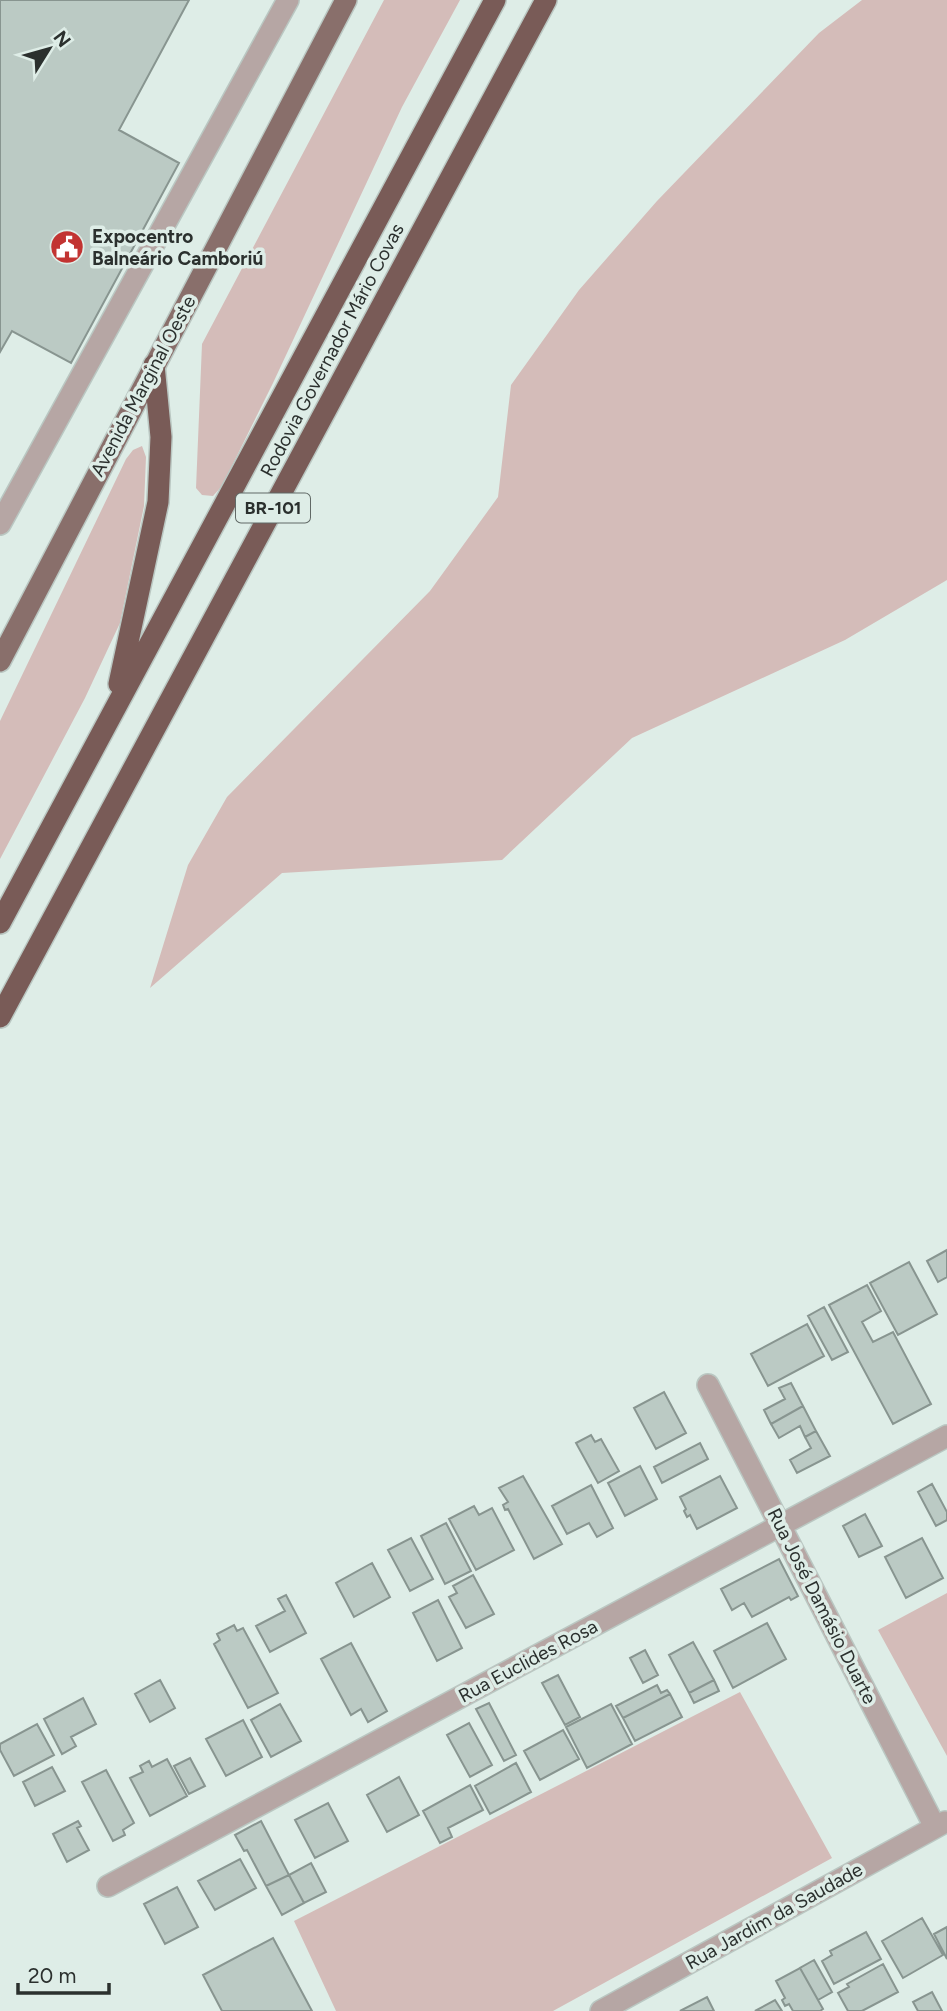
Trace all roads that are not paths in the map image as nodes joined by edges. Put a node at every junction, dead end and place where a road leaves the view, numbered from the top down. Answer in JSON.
{"nodes":[{"id":1,"x":288,"y":0,"type":"edge"},
{"id":2,"x":346,"y":0,"type":"edge"},
{"id":3,"x":495,"y":0,"type":"edge"},
{"id":4,"x":546,"y":0,"type":"edge"},
{"id":5,"x":154,"y":365,"type":"junction"},
{"id":6,"x":0,"y":524,"type":"edge"},
{"id":7,"x":0,"y":661,"type":"edge"},
{"id":8,"x":112,"y":715,"type":"junction"},
{"id":9,"x":0,"y":923,"type":"edge"},
{"id":10,"x":0,"y":1017,"type":"edge"},
{"id":11,"x":708,"y":1385,"type":"dead end"},
{"id":12,"x":947,"y":1436,"type":"edge"},
{"id":13,"x":781,"y":1526,"type":"junction"},
{"id":14,"x":941,"y":1824,"type":"edge"},
{"id":15,"x":108,"y":1886,"type":"dead end"},
{"id":16,"x":601,"y":2011,"type":"edge"}],
"edges":[{"from":1,"to":6,"type":"street"},
{"from":2,"to":5,"type":"main road","name":"Avenida Marginal Oeste"},
{"from":3,"to":8,"type":"highway","name":"Rodovia Governador Mário Covas","number":"BR-101"},
{"from":4,"to":10,"type":"highway","name":"Rodovia Governador Mário Covas","number":"BR-101"},
{"from":5,"to":7,"type":"main road","name":"Avenida Marginal Oeste"},
{"from":5,"to":8,"type":"highway"},
{"from":8,"to":9,"type":"highway","name":"Rodovia Governador Mário Covas","number":"BR-101"},
{"from":11,"to":13,"type":"street","name":"Rua José Damásio Duarte"},
{"from":12,"to":13,"type":"street","name":"Rua Euclides Rosa"},
{"from":13,"to":14,"type":"street","name":"Rua José Damásio Duarte"},
{"from":13,"to":15,"type":"street","name":"Rua Euclides Rosa"},
{"from":14,"to":16,"type":"street","name":"Rua Jardim da Saudade"}]}
